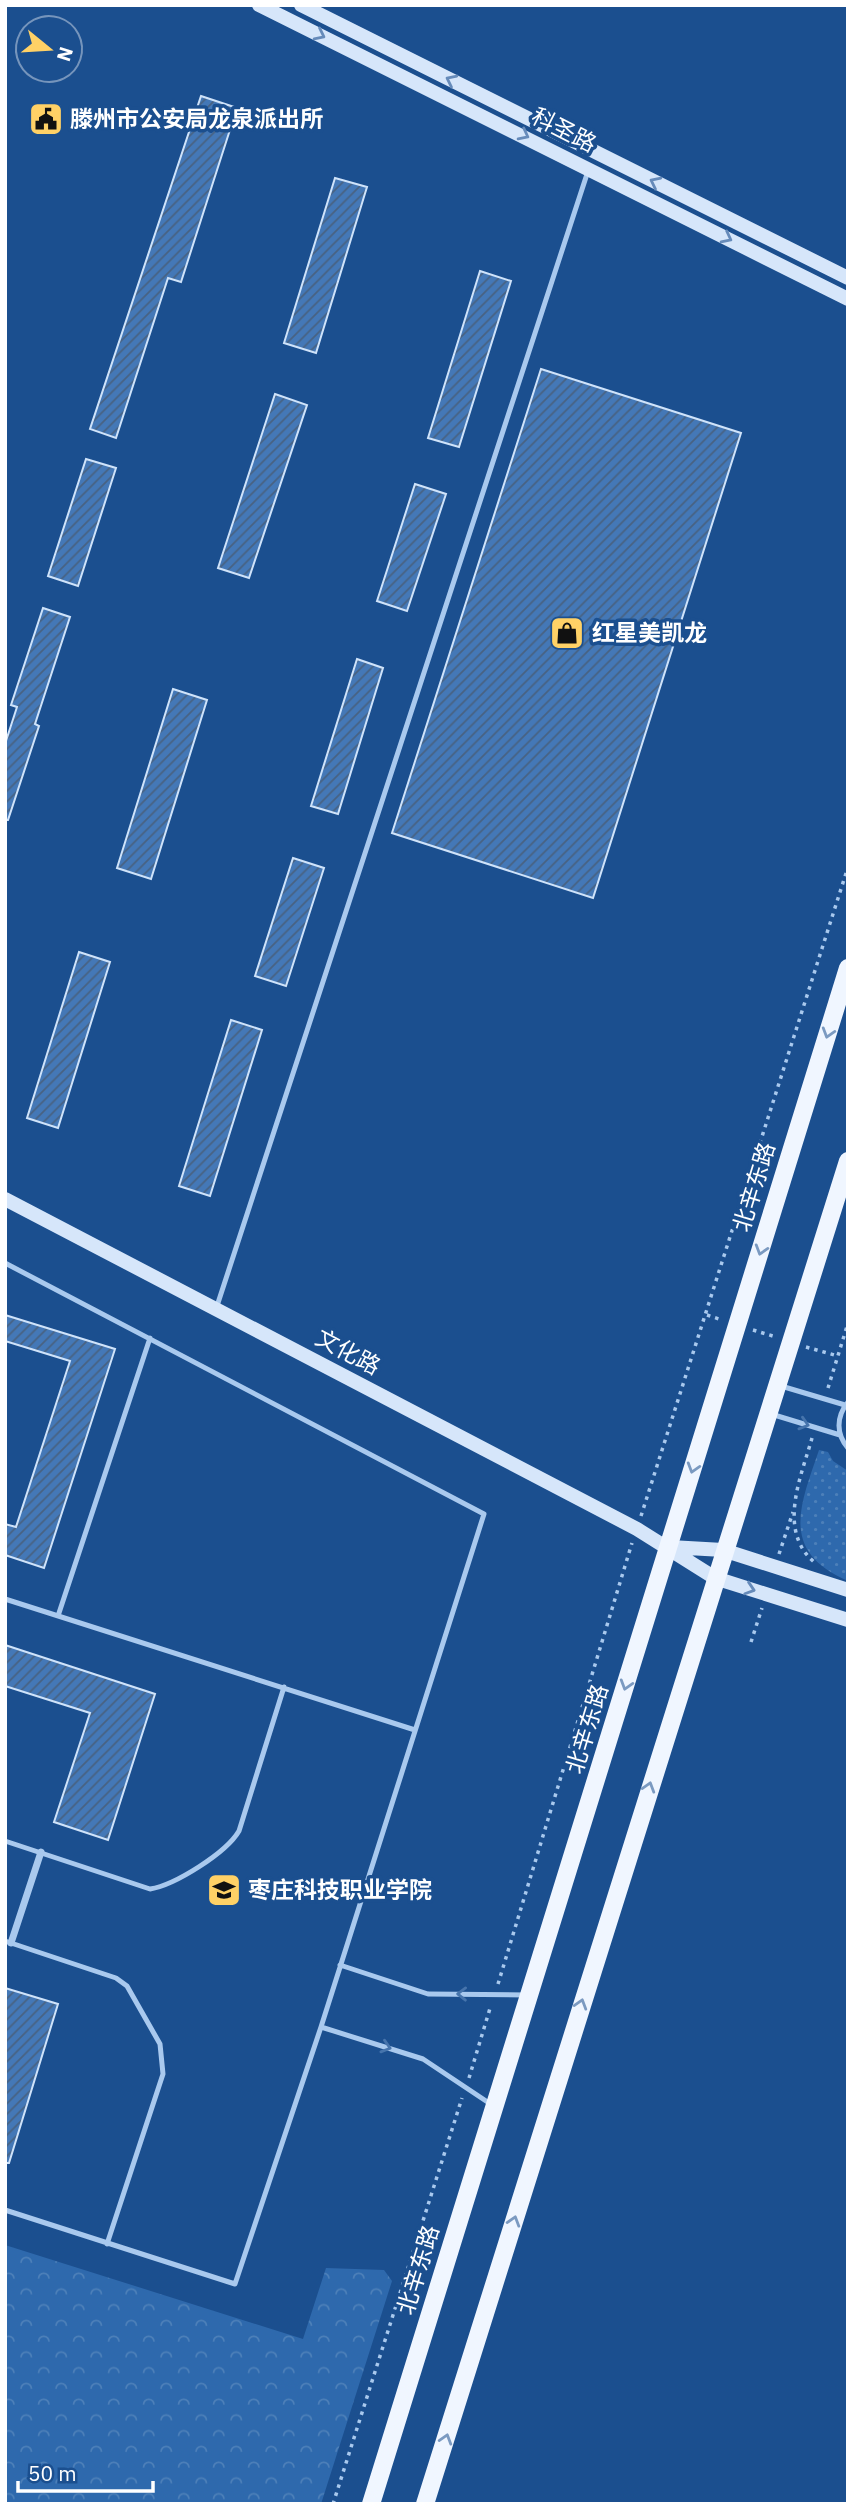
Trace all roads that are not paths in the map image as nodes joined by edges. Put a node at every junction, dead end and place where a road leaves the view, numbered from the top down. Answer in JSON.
{"nodes":[{"id":1,"x":259,"y":5,"type":"edge"},
{"id":2,"x":300,"y":5,"type":"edge"},
{"id":3,"x":589,"y":168,"type":"junction"},
{"id":4,"x":848,"y":278,"type":"edge"},
{"id":5,"x":848,"y":299,"type":"edge"},
{"id":6,"x":848,"y":968,"type":"edge"},
{"id":7,"x":848,"y":1161,"type":"edge"},
{"id":8,"x":5,"y":1199,"type":"edge"},
{"id":9,"x":5,"y":1263,"type":"edge"},
{"id":10,"x":216,"y":1309,"type":"junction"},
{"id":11,"x":150,"y":1338,"type":"junction"},
{"id":12,"x":777,"y":1384,"type":"junction"},
{"id":13,"x":847,"y":1404,"type":"edge"},
{"id":14,"x":768,"y":1413,"type":"junction"},
{"id":15,"x":840,"y":1435,"type":"junction"},
{"id":16,"x":848,"y":1448,"type":"edge"},
{"id":17,"x":668,"y":1547,"type":"junction"},
{"id":18,"x":723,"y":1550,"type":"junction"},
{"id":19,"x":715,"y":1578,"type":"junction"},
{"id":20,"x":848,"y":1590,"type":"edge"},
{"id":21,"x":5,"y":1599,"type":"edge"},
{"id":22,"x":58,"y":1616,"type":"junction"},
{"id":23,"x":848,"y":1620,"type":"edge"},
{"id":24,"x":284,"y":1688,"type":"junction"},
{"id":25,"x":415,"y":1730,"type":"junction"},
{"id":26,"x":5,"y":1841,"type":"edge"},
{"id":27,"x":41,"y":1852,"type":"junction"},
{"id":28,"x":8,"y":1942,"type":"edge"},
{"id":29,"x":340,"y":1965,"type":"junction"},
{"id":30,"x":530,"y":1995,"type":"junction"},
{"id":31,"x":321,"y":2027,"type":"junction"},
{"id":32,"x":495,"y":2107,"type":"junction"},
{"id":33,"x":5,"y":2210,"type":"edge"},
{"id":34,"x":107,"y":2244,"type":"junction"},
{"id":35,"x":372,"y":2504,"type":"edge"},
{"id":36,"x":425,"y":2504,"type":"edge"}],
"edges":[{"from":1,"to":3,"type":"street","name":"科圣路","one_way":true},
{"from":4,"to":2,"type":"street","name":"科圣路","one_way":true},
{"from":3,"to":5,"type":"street","name":"科圣路","one_way":true},
{"from":3,"to":10,"type":"lane"},
{"from":6,"to":17,"type":"main road","name":"北辛东路","one_way":true},
{"from":7,"to":12,"type":"main road"},
{"from":8,"to":10,"type":"street","name":"文化路"},
{"from":9,"to":11,"type":"lane"},
{"from":10,"to":17,"type":"street","name":"文化路"},
{"from":11,"to":22,"type":"lane"},
{"from":11,"to":25,"type":"lane"},
{"from":12,"to":13,"type":"lane"},
{"from":12,"to":14,"type":"main road"},
{"from":13,"to":15,"type":"lane"},
{"from":14,"to":15,"type":"lane","one_way":true},
{"from":14,"to":18,"type":"main road"},
{"from":15,"to":16,"type":"lane"},
{"from":17,"to":18,"type":"street","name":"文化路"},
{"from":17,"to":19,"type":"street","name":"文化路"},
{"from":17,"to":30,"type":"main road","name":"北辛东路","one_way":true},
{"from":18,"to":19,"type":"main road"},
{"from":18,"to":20,"type":"street","name":"文化路"},
{"from":19,"to":23,"type":"street","name":"文化路","one_way":true},
{"from":36,"to":19,"type":"main road","one_way":true},
{"from":21,"to":22,"type":"lane"},
{"from":22,"to":24,"type":"lane"},
{"from":24,"to":25,"type":"lane"},
{"from":24,"to":27,"type":"lane"},
{"from":25,"to":29,"type":"lane"},
{"from":26,"to":27,"type":"lane"},
{"from":27,"to":28,"type":"street"},
{"from":28,"to":34,"type":"lane"},
{"from":30,"to":29,"type":"lane","one_way":true},
{"from":29,"to":31,"type":"lane"},
{"from":30,"to":32,"type":"main road","name":"北辛东路"},
{"from":31,"to":32,"type":"lane","one_way":true},
{"from":31,"to":34,"type":"lane"},
{"from":32,"to":35,"type":"main road","name":"北辛东路"},
{"from":33,"to":34,"type":"lane"}]}
